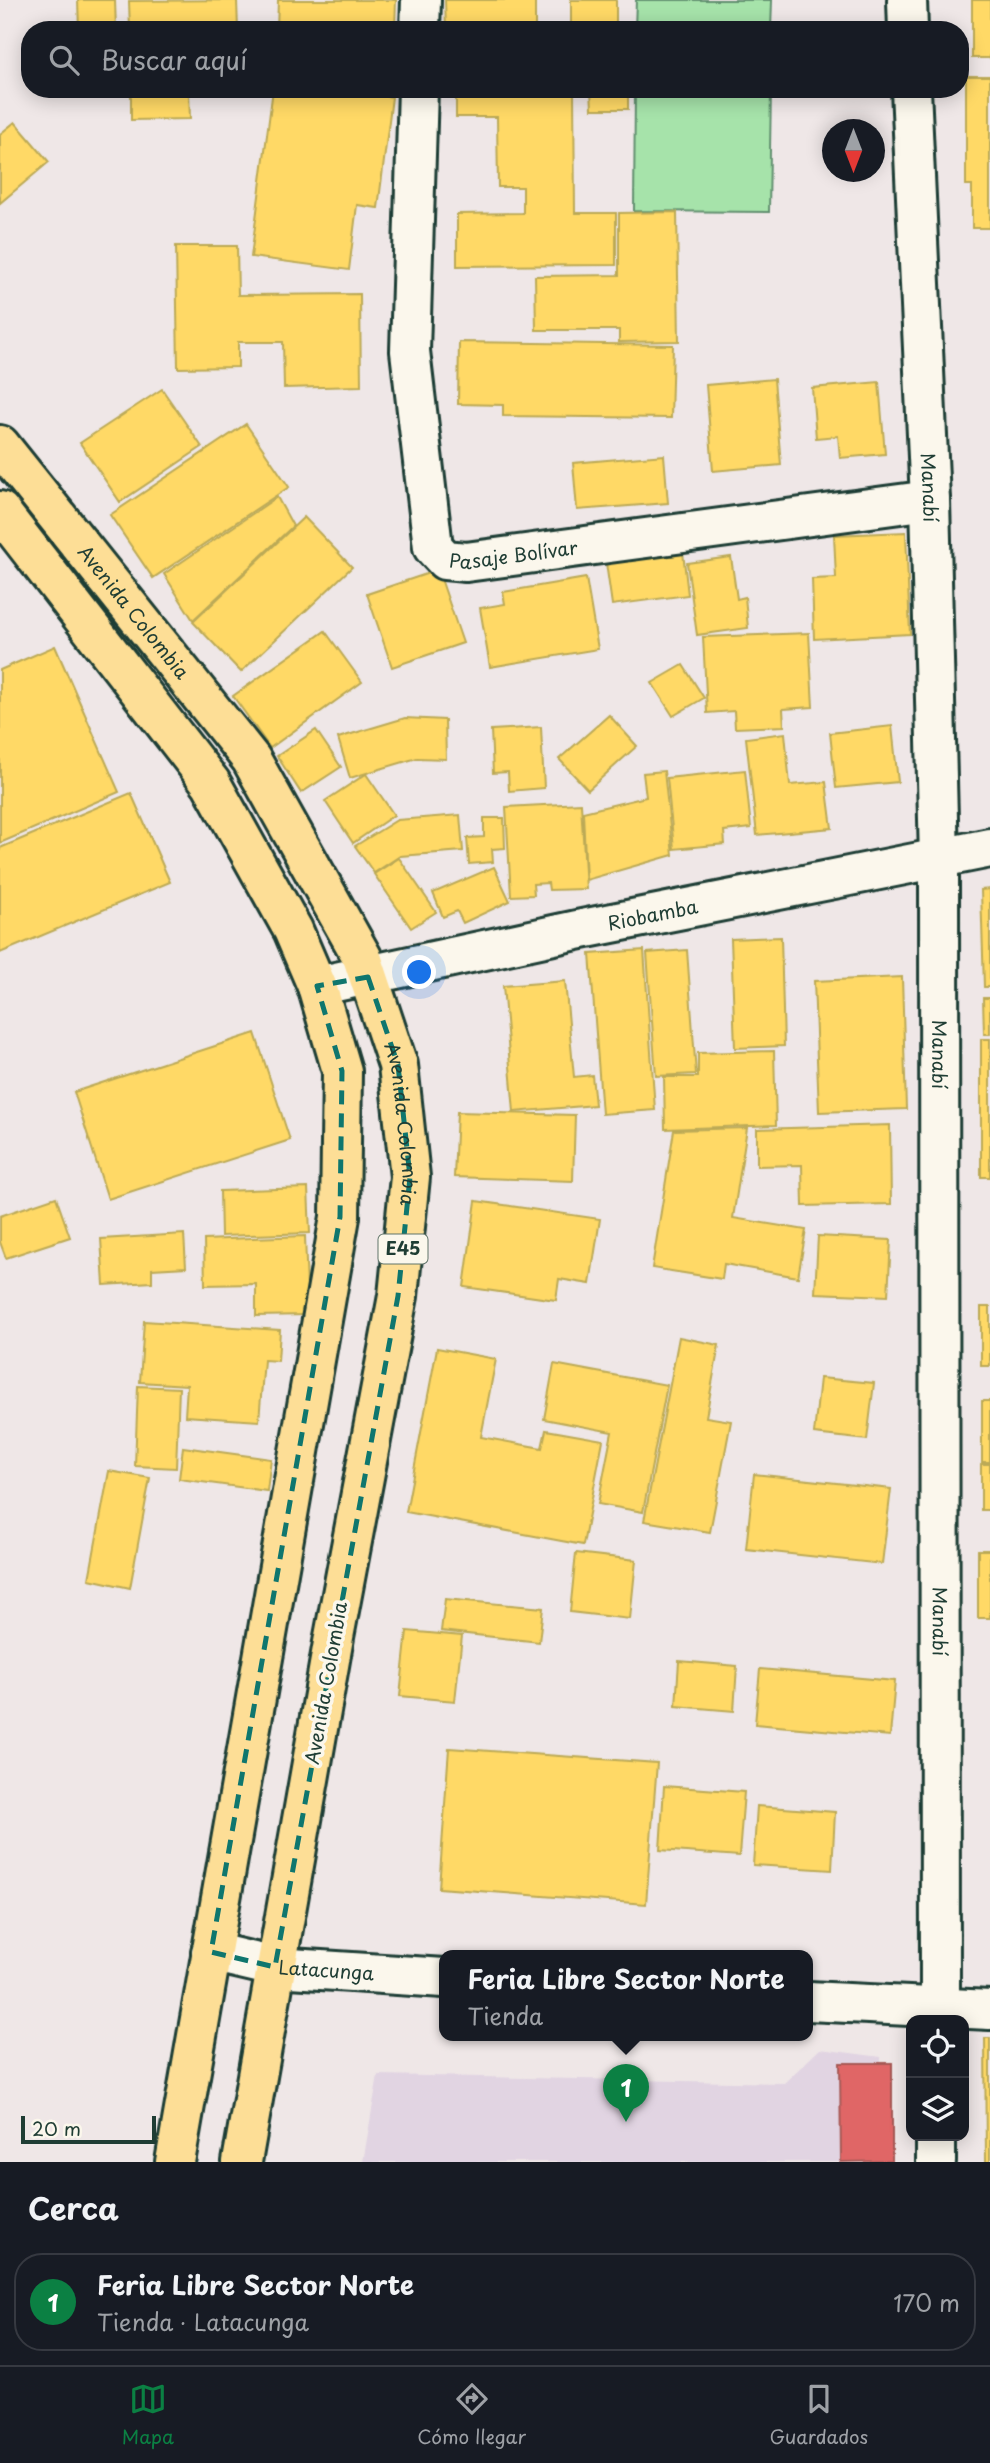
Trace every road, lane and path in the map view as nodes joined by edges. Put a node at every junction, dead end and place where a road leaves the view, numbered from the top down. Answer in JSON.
{"nodes":[{"id":1,"x":421,"y":0,"type":"edge"},
{"id":2,"x":907,"y":0,"type":"edge"},
{"id":3,"x":420,"y":21,"type":"edge"},
{"id":4,"x":908,"y":21,"type":"edge"},
{"id":5,"x":418,"y":98,"type":"edge"},
{"id":6,"x":911,"y":98,"type":"edge"},
{"id":7,"x":0,"y":445,"type":"edge"},
{"id":8,"x":930,"y":500,"type":"junction"},
{"id":9,"x":0,"y":510,"type":"edge"},
{"id":10,"x":990,"y":848,"type":"edge"},
{"id":11,"x":939,"y":859,"type":"junction"},
{"id":12,"x":368,"y":977,"type":"junction"},
{"id":13,"x":317,"y":986,"type":"junction"},
{"id":14,"x":211,"y":1952,"type":"junction"},
{"id":15,"x":275,"y":1967,"type":"junction"},
{"id":16,"x":439,"y":1978,"type":"edge"},
{"id":17,"x":813,"y":2002,"type":"edge"},
{"id":18,"x":990,"y":2010,"type":"edge"},
{"id":19,"x":940,"y":2015,"type":"edge"},
{"id":20,"x":936,"y":2141,"type":"edge"},
{"id":21,"x":174,"y":2162,"type":"edge"},
{"id":22,"x":242,"y":2162,"type":"edge"},
{"id":23,"x":936,"y":2162,"type":"edge"}],
"edges":[{"from":1,"to":3,"type":"street"},
{"from":2,"to":4,"type":"street"},
{"from":5,"to":8,"type":"street","name":"Pasaje Bolívar"},
{"from":6,"to":8,"type":"street","name":"Manabí"},
{"from":7,"to":12,"type":"main road","name":"Avenida Colombia","number":"E45"},
{"from":8,"to":11,"type":"street","name":"Manabí"},
{"from":9,"to":13,"type":"main road"},
{"from":10,"to":11,"type":"street","name":"Riobamba"},
{"from":11,"to":12,"type":"street","name":"Riobamba"},
{"from":11,"to":19,"type":"street","name":"Manabí"},
{"from":12,"to":13,"type":"street","name":"Riobamba"},
{"from":12,"to":15,"type":"main road","name":"Avenida Colombia","number":"E45"},
{"from":13,"to":14,"type":"main road"},
{"from":14,"to":15,"type":"street","name":"Latacunga"},
{"from":14,"to":21,"type":"main road"},
{"from":15,"to":16,"type":"street","name":"Latacunga"},
{"from":15,"to":22,"type":"main road","name":"Avenida Colombia","number":"E45"},
{"from":17,"to":19,"type":"street"},
{"from":18,"to":19,"type":"street"},
{"from":20,"to":23,"type":"street"}]}
